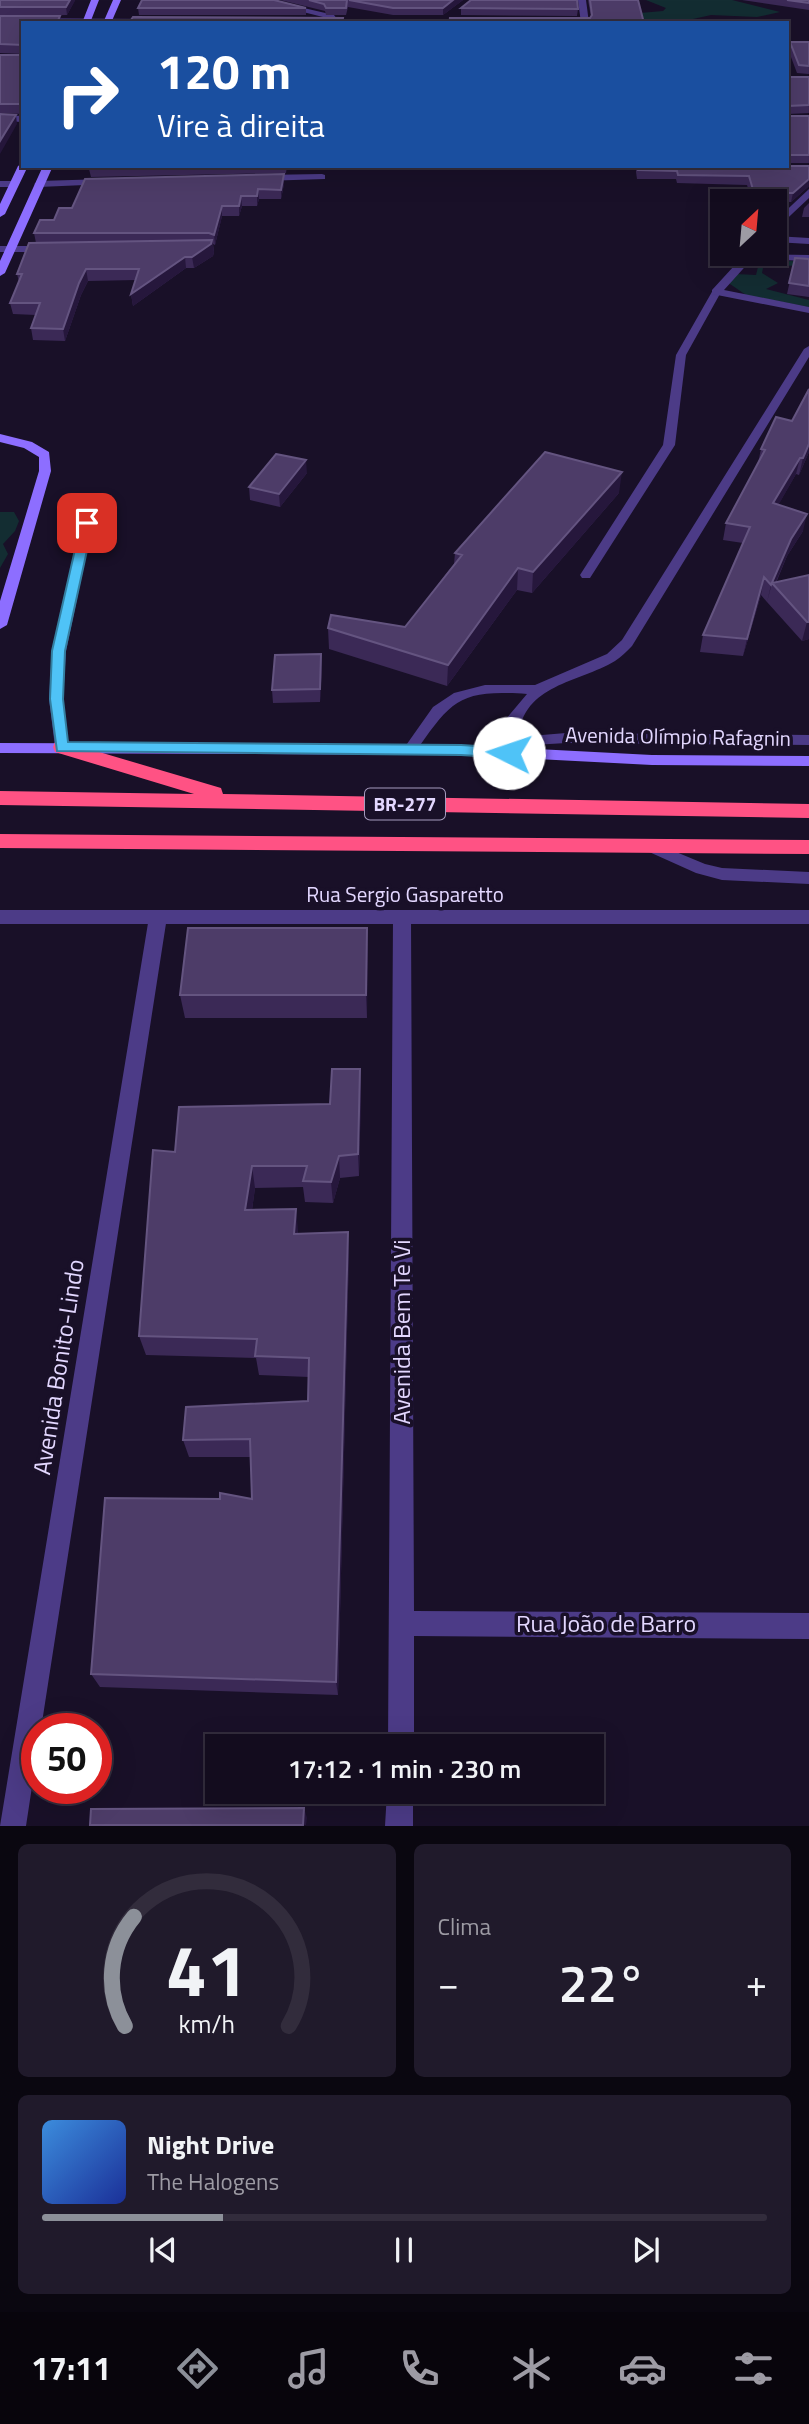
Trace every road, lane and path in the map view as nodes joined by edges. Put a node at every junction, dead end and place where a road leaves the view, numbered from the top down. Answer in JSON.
{"nodes":[{"id":1,"x":96,"y":0,"type":"edge"},
{"id":2,"x":117,"y":0,"type":"edge"},
{"id":3,"x":259,"y":0,"type":"edge"},
{"id":4,"x":582,"y":0,"type":"edge"},
{"id":5,"x":467,"y":1,"type":"edge"},
{"id":6,"x":0,"y":20,"type":"edge"},
{"id":7,"x":43,"y":21,"type":"edge"},
{"id":8,"x":86,"y":21,"type":"edge"},
{"id":9,"x":107,"y":21,"type":"edge"},
{"id":10,"x":299,"y":21,"type":"edge"},
{"id":11,"x":354,"y":21,"type":"junction"},
{"id":12,"x":446,"y":21,"type":"junction"},
{"id":13,"x":488,"y":21,"type":"edge"},
{"id":14,"x":585,"y":21,"type":"edge"},
{"id":15,"x":0,"y":118,"type":"edge"},
{"id":16,"x":21,"y":119,"type":"edge"},
{"id":17,"x":22,"y":168,"type":"edge"},
{"id":18,"x":47,"y":168,"type":"edge"},
{"id":19,"x":322,"y":177,"type":"dead end"},
{"id":20,"x":257,"y":178,"type":"edge"},
{"id":21,"x":111,"y":182,"type":"edge"},
{"id":22,"x":0,"y":184,"type":"edge"},
{"id":23,"x":14,"y":184,"type":"junction"},
{"id":24,"x":39,"y":184,"type":"junction"},
{"id":25,"x":809,"y":192,"type":"edge"},
{"id":26,"x":0,"y":214,"type":"edge"},
{"id":27,"x":788,"y":214,"type":"edge"},
{"id":28,"x":788,"y":240,"type":"edge"},
{"id":29,"x":809,"y":241,"type":"edge"},
{"id":30,"x":5,"y":249,"type":"edge"},
{"id":31,"x":64,"y":249,"type":"edge"},
{"id":32,"x":788,"y":257,"type":"edge"},
{"id":33,"x":809,"y":258,"type":"edge"},
{"id":34,"x":740,"y":266,"type":"edge"},
{"id":35,"x":0,"y":273,"type":"edge"},
{"id":36,"x":716,"y":292,"type":"junction"},
{"id":37,"x":809,"y":310,"type":"edge"},
{"id":38,"x":809,"y":349,"type":"edge"},
{"id":39,"x":0,"y":438,"type":"edge"},
{"id":40,"x":87,"y":523,"type":"dead end"},
{"id":41,"x":586,"y":575,"type":"dead end"},
{"id":42,"x":0,"y":625,"type":"edge"},
{"id":43,"x":537,"y":691,"type":"junction"},
{"id":44,"x":809,"y":740,"type":"edge"},
{"id":45,"x":62,"y":747,"type":"junction"},
{"id":46,"x":510,"y":747,"type":"junction"},
{"id":47,"x":0,"y":748,"type":"edge"},
{"id":48,"x":410,"y":751,"type":"junction"},
{"id":49,"x":809,"y":761,"type":"edge"},
{"id":50,"x":0,"y":798,"type":"edge"},
{"id":51,"x":236,"y":799,"type":"junction"},
{"id":52,"x":809,"y":811,"type":"edge"},
{"id":53,"x":0,"y":841,"type":"edge"},
{"id":54,"x":652,"y":846,"type":"junction"},
{"id":55,"x":809,"y":847,"type":"edge"},
{"id":56,"x":809,"y":878,"type":"edge"},
{"id":57,"x":0,"y":917,"type":"edge"},
{"id":58,"x":158,"y":917,"type":"junction"},
{"id":59,"x":809,"y":917,"type":"edge"},
{"id":60,"x":402,"y":918,"type":"junction"},
{"id":61,"x":403,"y":1623,"type":"junction"},
{"id":62,"x":809,"y":1626,"type":"edge"},
{"id":63,"x":401,"y":1734,"type":"edge"},
{"id":64,"x":400,"y":1804,"type":"edge"},
{"id":65,"x":12,"y":1825,"type":"edge"},
{"id":66,"x":399,"y":1825,"type":"edge"}],
"edges":[{"from":1,"to":8,"type":"main road"},
{"from":2,"to":9,"type":"main road"},
{"from":3,"to":11,"type":"street"},
{"from":4,"to":14,"type":"street"},
{"from":5,"to":12,"type":"street"},
{"from":6,"to":7,"type":"street"},
{"from":10,"to":11,"type":"street"},
{"from":11,"to":12,"type":"street"},
{"from":12,"to":13,"type":"street"},
{"from":15,"to":16,"type":"street"},
{"from":17,"to":18,"type":"main road"},
{"from":17,"to":23,"type":"main road"},
{"from":18,"to":24,"type":"main road"},
{"from":19,"to":20,"type":"street"},
{"from":21,"to":24,"type":"street"},
{"from":22,"to":23,"type":"street"},
{"from":23,"to":26,"type":"main road"},
{"from":24,"to":30,"type":"main road"},
{"from":25,"to":27,"type":"street"},
{"from":28,"to":29,"type":"street"},
{"from":30,"to":31,"type":"street"},
{"from":30,"to":35,"type":"main road"},
{"from":32,"to":33,"type":"street"},
{"from":34,"to":36,"type":"street"},
{"from":36,"to":37,"type":"street"},
{"from":36,"to":41,"type":"lane"},
{"from":38,"to":43,"type":"lane"},
{"from":39,"to":42,"type":"main road"},
{"from":40,"to":45,"type":"lane"},
{"from":43,"to":46,"type":"lane"},
{"from":43,"to":48,"type":"lane"},
{"from":44,"to":46,"type":"lane"},
{"from":45,"to":47,"type":"main road","name":"Avenida Olímpio Rafagnin"},
{"from":45,"to":48,"type":"main road","name":"Avenida Olímpio Rafagnin"},
{"from":45,"to":51,"type":"highway"},
{"from":46,"to":48,"type":"main road","name":"Avenida Olímpio Rafagnin"},
{"from":46,"to":49,"type":"main road","name":"Avenida Olímpio Rafagnin"},
{"from":50,"to":51,"type":"highway","number":"BR-277"},
{"from":51,"to":52,"type":"highway","number":"BR-277"},
{"from":53,"to":54,"type":"highway","number":"BR-277"},
{"from":54,"to":55,"type":"highway","number":"BR-277"},
{"from":54,"to":56,"type":"lane"},
{"from":57,"to":58,"type":"street","name":"Rua Sergio Gasparetto"},
{"from":58,"to":60,"type":"street","name":"Rua Sergio Gasparetto"},
{"from":58,"to":65,"type":"street","name":"Avenida Bonito-Lindo"},
{"from":59,"to":60,"type":"street","name":"Rua Sergio Gasparetto"},
{"from":60,"to":61,"type":"street","name":"Avenida Bem Te Vi"},
{"from":61,"to":62,"type":"street","name":"Rua João de Barro"},
{"from":61,"to":63,"type":"street","name":"Avenida Bem Te Vi"},
{"from":64,"to":66,"type":"street"}]}
